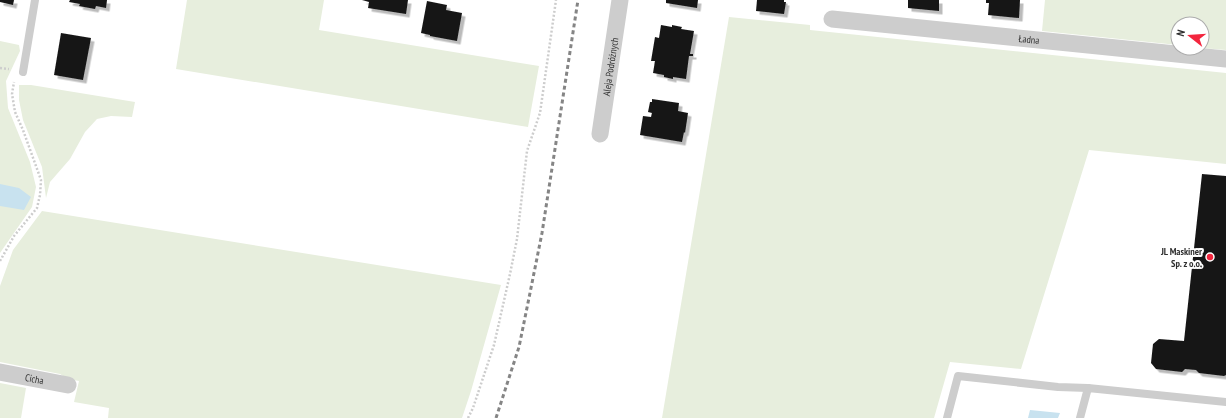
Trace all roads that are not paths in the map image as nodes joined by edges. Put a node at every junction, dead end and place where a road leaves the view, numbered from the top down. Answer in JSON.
{"nodes":[{"id":1,"x":35,"y":0,"type":"edge"},
{"id":2,"x":620,"y":0,"type":"edge"},
{"id":3,"x":832,"y":19,"type":"dead end"},
{"id":4,"x":1226,"y":59,"type":"edge"},
{"id":5,"x":24,"y":72,"type":"road end"},
{"id":6,"x":600,"y":134,"type":"dead end"},
{"id":7,"x":0,"y":372,"type":"edge"},
{"id":8,"x":68,"y":385,"type":"dead end"},
{"id":9,"x":1088,"y":388,"type":"junction"},
{"id":10,"x":1226,"y":402,"type":"edge"},
{"id":11,"x":947,"y":418,"type":"edge"},
{"id":12,"x":1080,"y":418,"type":"edge"}],
"edges":[{"from":1,"to":5,"type":"lane"},
{"from":2,"to":6,"type":"street","name":"Aleja Podróżnych"},
{"from":3,"to":4,"type":"street","name":"Ładna"},
{"from":7,"to":8,"type":"street","name":"Cicha"},
{"from":9,"to":10,"type":"lane"},
{"from":9,"to":11,"type":"lane"},
{"from":9,"to":12,"type":"lane"}]}
